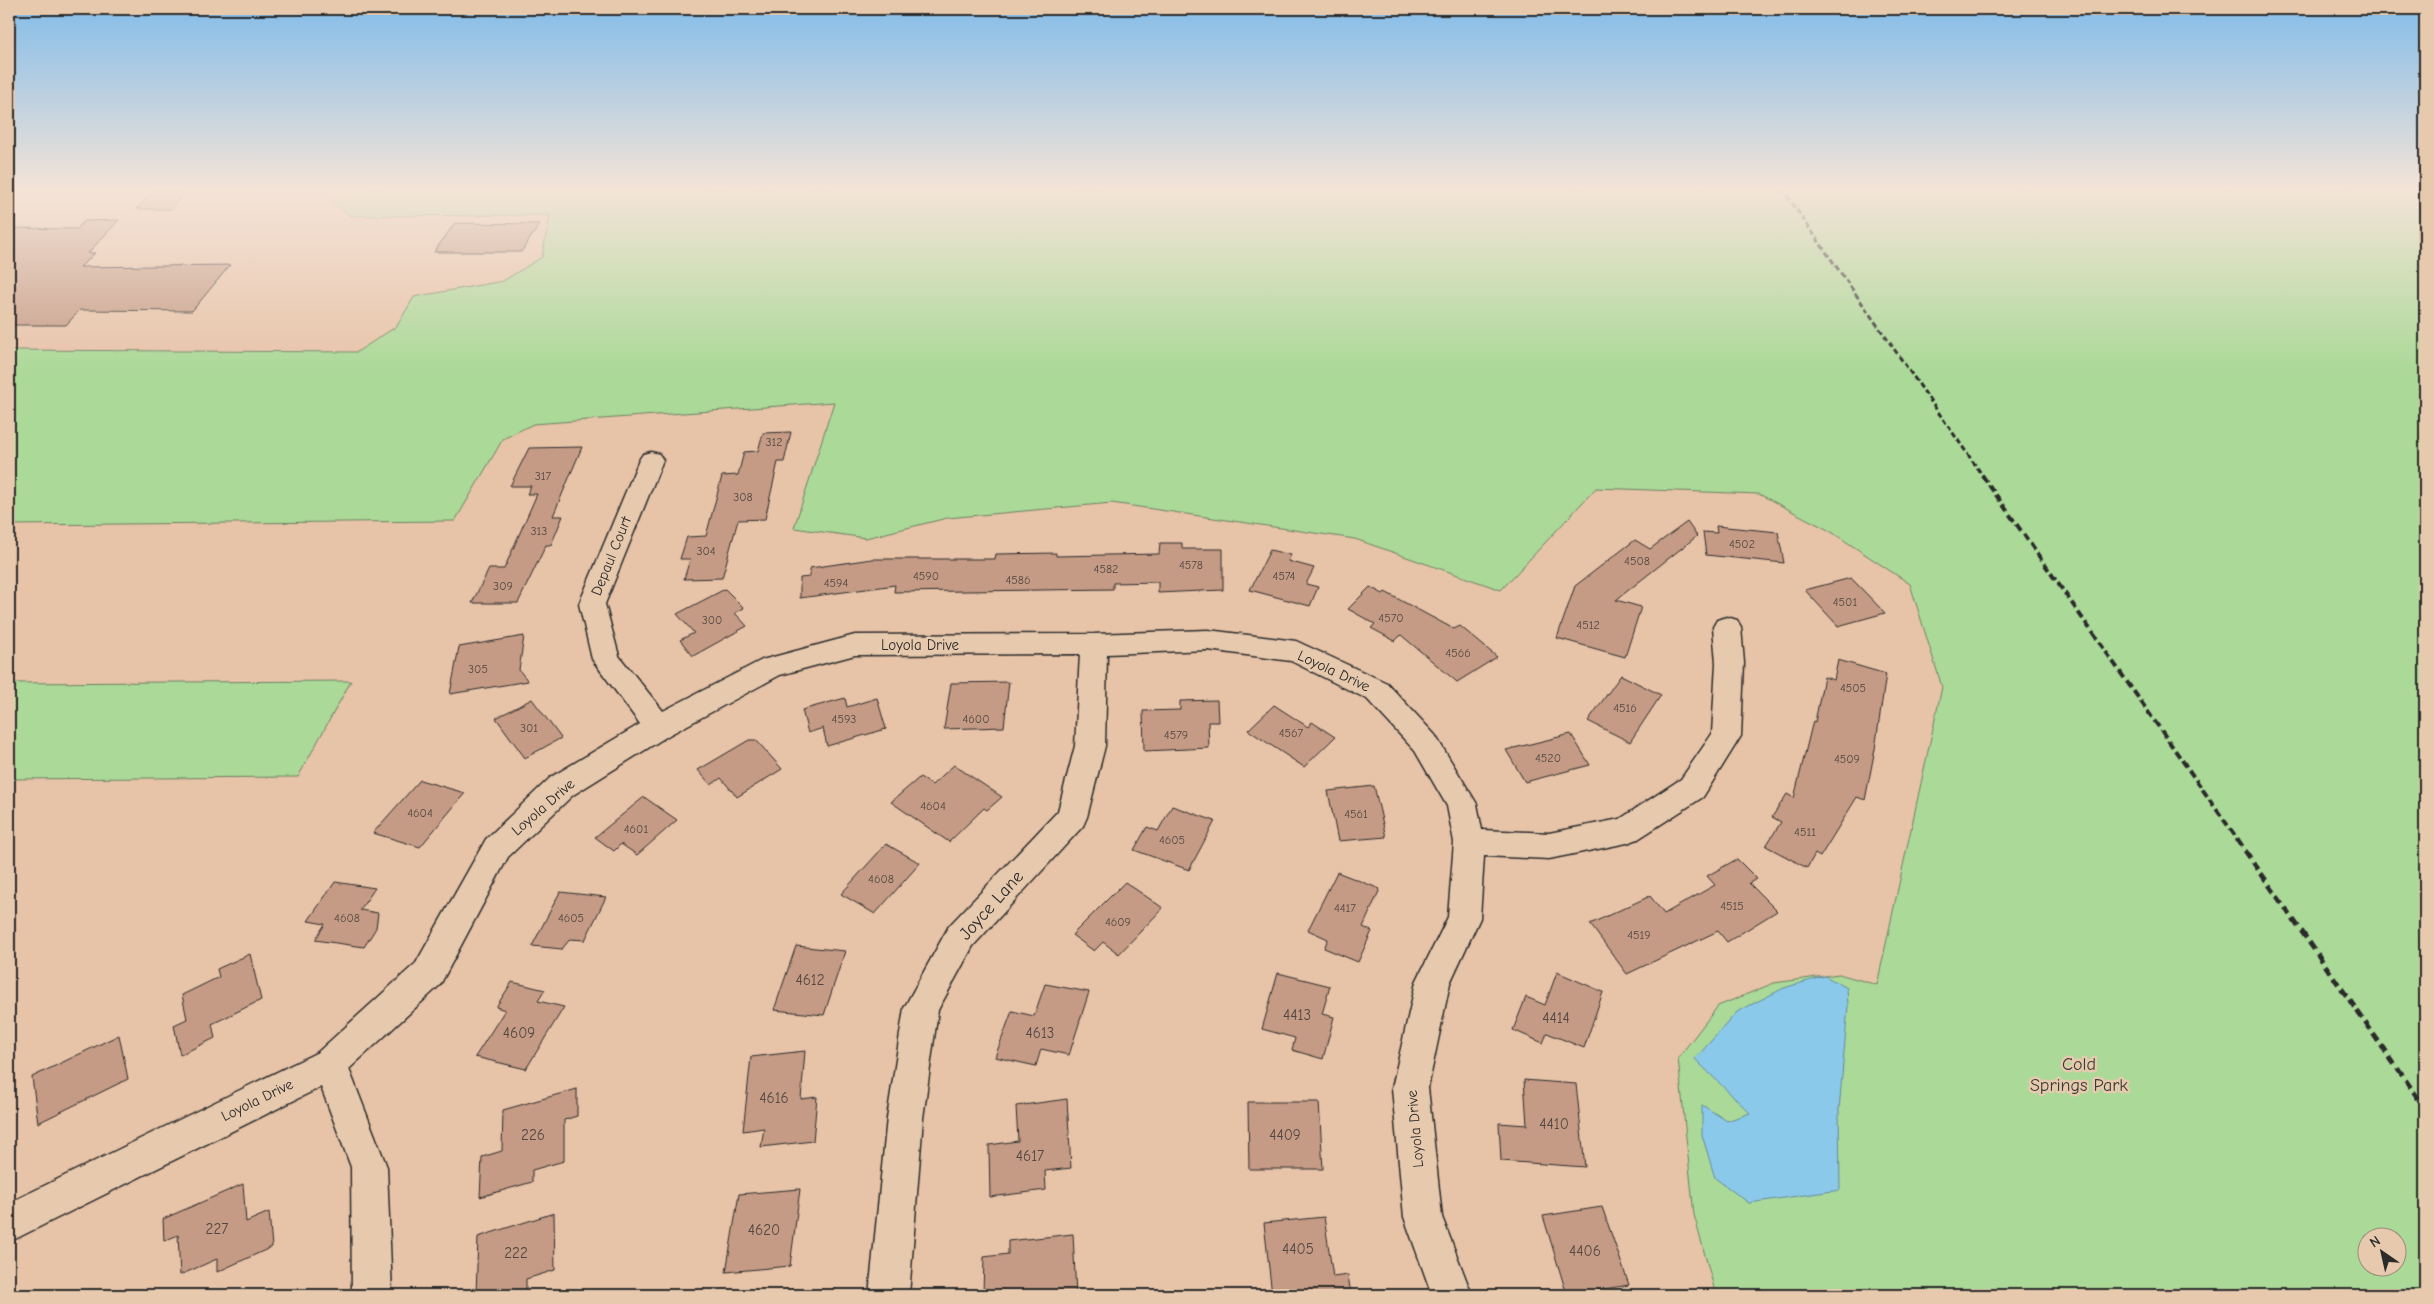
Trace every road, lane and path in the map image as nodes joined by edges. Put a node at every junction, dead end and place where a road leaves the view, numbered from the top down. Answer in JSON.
{"nodes":[{"id":1,"x":651,"y":460,"type":"dead end"},
{"id":2,"x":1727,"y":627,"type":"dead end"},
{"id":3,"x":1094,"y":644,"type":"junction"},
{"id":4,"x":659,"y":727,"type":"junction"},
{"id":5,"x":1469,"y":842,"type":"junction"},
{"id":6,"x":330,"y":1064,"type":"junction"},
{"id":7,"x":9,"y":1223,"type":"edge"},
{"id":8,"x":372,"y":1295,"type":"edge"},
{"id":9,"x":889,"y":1295,"type":"edge"},
{"id":10,"x":1452,"y":1295,"type":"edge"}],
"edges":[{"from":1,"to":4,"type":"street","name":"Depaul Court"},
{"from":2,"to":5,"type":"street"},
{"from":3,"to":4,"type":"street","name":"Loyola Drive"},
{"from":3,"to":5,"type":"street","name":"Loyola Drive"},
{"from":3,"to":9,"type":"street","name":"Joyce Lane"},
{"from":4,"to":6,"type":"street","name":"Loyola Drive"},
{"from":5,"to":10,"type":"street","name":"Loyola Drive"},
{"from":6,"to":7,"type":"street","name":"Loyola Drive"},
{"from":6,"to":8,"type":"street"}]}
